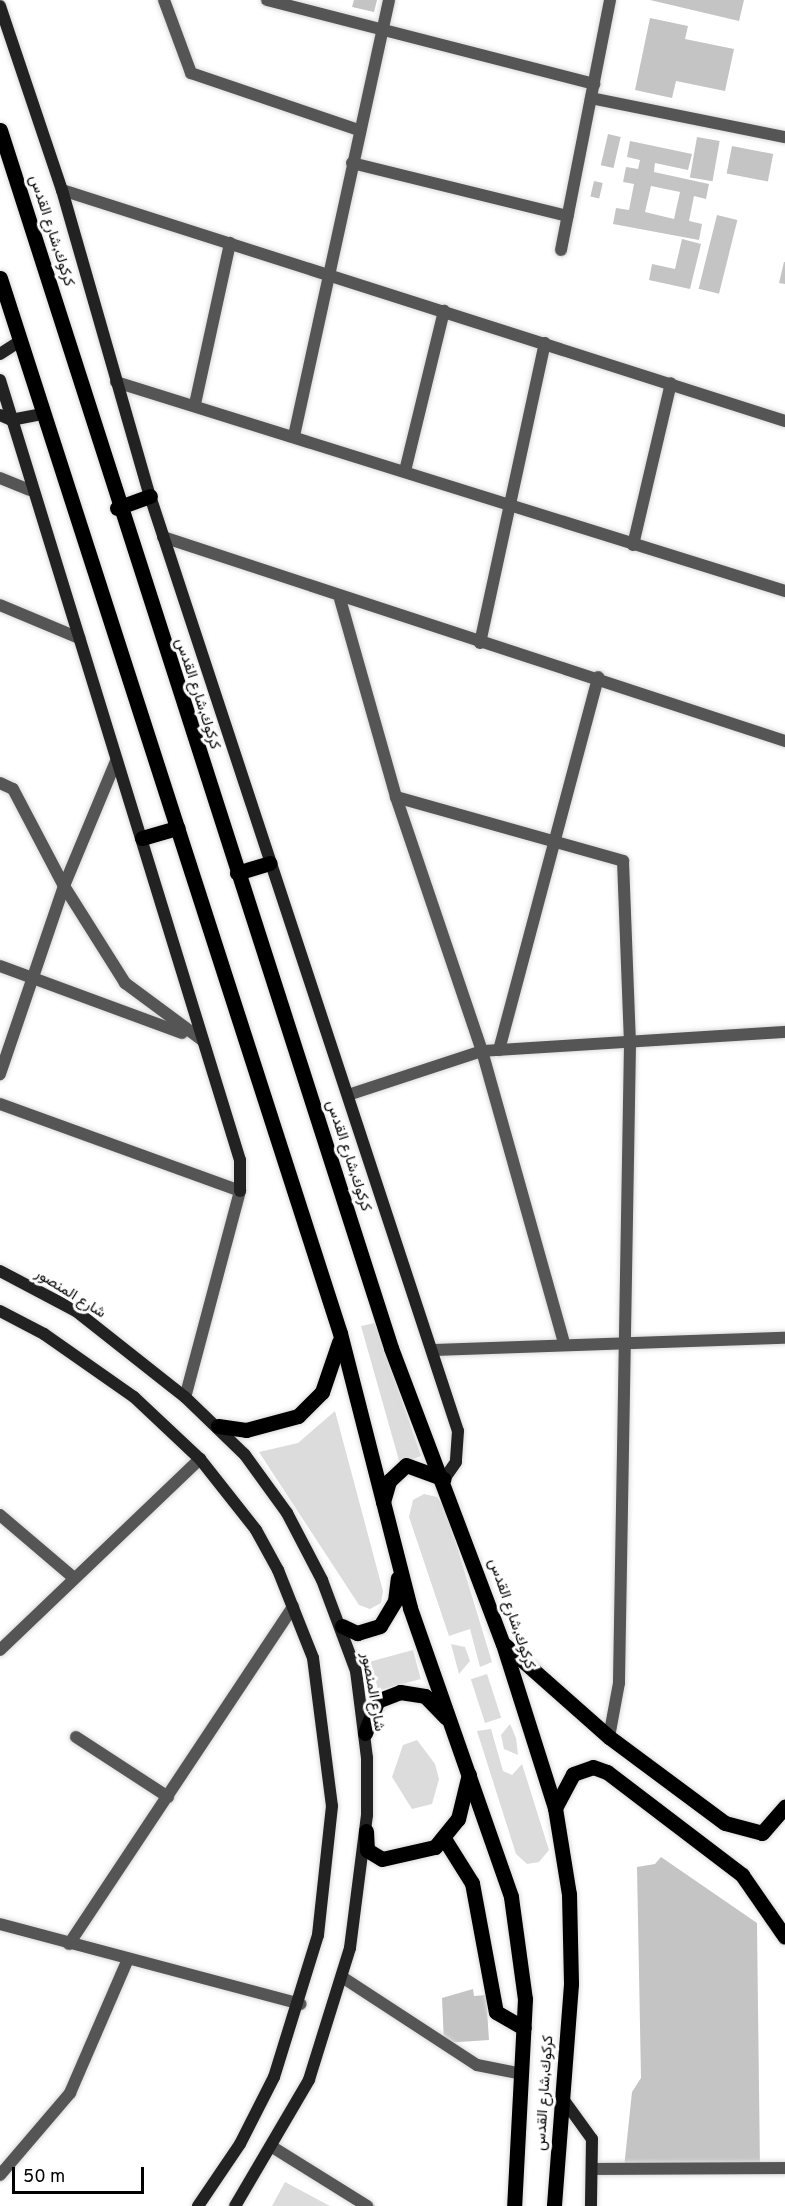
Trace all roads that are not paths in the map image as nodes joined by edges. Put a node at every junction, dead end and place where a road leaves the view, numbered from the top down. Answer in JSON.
{"nodes":[{"id":1,"x":164,"y":0,"type":"edge"},
{"id":2,"x":267,"y":0,"type":"edge"},
{"id":3,"x":388,"y":0,"type":"edge"},
{"id":4,"x":610,"y":0,"type":"edge"},
{"id":5,"x":0,"y":6,"type":"edge"},
{"id":6,"x":381,"y":33,"type":"junction"},
{"id":7,"x":594,"y":84,"type":"junction"},
{"id":8,"x":591,"y":98,"type":"junction"},
{"id":9,"x":0,"y":130,"type":"edge"},
{"id":10,"x":358,"y":130,"type":"junction"},
{"id":11,"x":785,"y":137,"type":"edge"},
{"id":12,"x":352,"y":163,"type":"junction"},
{"id":13,"x":62,"y":190,"type":"junction"},
{"id":14,"x":568,"y":216,"type":"junction"},
{"id":15,"x":230,"y":243,"type":"junction"},
{"id":16,"x":561,"y":250,"type":"dead end"},
{"id":17,"x":327,"y":273,"type":"junction"},
{"id":18,"x":0,"y":278,"type":"edge"},
{"id":19,"x":444,"y":311,"type":"junction"},
{"id":20,"x":20,"y":341,"type":"junction"},
{"id":21,"x":545,"y":343,"type":"junction"},
{"id":22,"x":0,"y":354,"type":"edge"},
{"id":23,"x":0,"y":380,"type":"edge"},
{"id":24,"x":116,"y":382,"type":"junction"},
{"id":25,"x":671,"y":383,"type":"junction"},
{"id":26,"x":195,"y":404,"type":"junction"},
{"id":27,"x":41,"y":414,"type":"junction"},
{"id":28,"x":6,"y":417,"type":"edge"},
{"id":29,"x":785,"y":421,"type":"edge"},
{"id":30,"x":294,"y":436,"type":"junction"},
{"id":31,"x":405,"y":471,"type":"junction"},
{"id":32,"x":0,"y":478,"type":"edge"},
{"id":33,"x":30,"y":490,"type":"junction"},
{"id":34,"x":150,"y":496,"type":"junction"},
{"id":35,"x":509,"y":505,"type":"junction"},
{"id":36,"x":117,"y":508,"type":"junction"},
{"id":37,"x":163,"y":537,"type":"junction"},
{"id":38,"x":633,"y":545,"type":"junction"},
{"id":39,"x":785,"y":591,"type":"edge"},
{"id":40,"x":340,"y":599,"type":"junction"},
{"id":41,"x":0,"y":605,"type":"edge"},
{"id":42,"x":79,"y":638,"type":"junction"},
{"id":43,"x":480,"y":643,"type":"junction"},
{"id":44,"x":598,"y":677,"type":"junction"},
{"id":45,"x":785,"y":741,"type":"edge"},
{"id":46,"x":116,"y":761,"type":"junction"},
{"id":47,"x":0,"y":783,"type":"edge"},
{"id":48,"x":396,"y":797,"type":"junction"},
{"id":49,"x":178,"y":828,"type":"junction"},
{"id":50,"x":142,"y":838,"type":"junction"},
{"id":51,"x":555,"y":842,"type":"junction"},
{"id":52,"x":269,"y":863,"type":"junction"},
{"id":53,"x":237,"y":873,"type":"junction"},
{"id":54,"x":64,"y":886,"type":"junction"},
{"id":55,"x":0,"y":966,"type":"edge"},
{"id":56,"x":36,"y":979,"type":"junction"},
{"id":57,"x":785,"y":1032,"type":"edge"},
{"id":58,"x":202,"y":1041,"type":"junction"},
{"id":59,"x":630,"y":1044,"type":"junction"},
{"id":60,"x":499,"y":1050,"type":"junction"},
{"id":61,"x":482,"y":1051,"type":"junction"},
{"id":62,"x":0,"y":1074,"type":"edge"},
{"id":63,"x":348,"y":1095,"type":"junction"},
{"id":64,"x":0,"y":1104,"type":"edge"},
{"id":65,"x":240,"y":1191,"type":"junction"},
{"id":66,"x":0,"y":1271,"type":"edge"},
{"id":67,"x":0,"y":1311,"type":"edge"},
{"id":68,"x":340,"y":1334,"type":"junction"},
{"id":69,"x":785,"y":1338,"type":"edge"},
{"id":70,"x":564,"y":1342,"type":"junction"},
{"id":71,"x":621,"y":1342,"type":"junction"},
{"id":72,"x":434,"y":1350,"type":"junction"},
{"id":73,"x":185,"y":1397,"type":"junction"},
{"id":74,"x":218,"y":1426,"type":"junction"},
{"id":75,"x":200,"y":1459,"type":"junction"},
{"id":76,"x":444,"y":1479,"type":"junction"},
{"id":77,"x":382,"y":1504,"type":"junction"},
{"id":78,"x":0,"y":1515,"type":"edge"},
{"id":79,"x":398,"y":1569,"type":"junction"},
{"id":80,"x":74,"y":1578,"type":"junction"},
{"id":81,"x":293,"y":1607,"type":"junction"},
{"id":82,"x":342,"y":1626,"type":"junction"},
{"id":83,"x":503,"y":1644,"type":"junction"},
{"id":84,"x":0,"y":1650,"type":"edge"},
{"id":85,"x":453,"y":1726,"type":"junction"},
{"id":86,"x":365,"y":1733,"type":"junction"},
{"id":87,"x":76,"y":1737,"type":"dead end"},
{"id":88,"x":609,"y":1737,"type":"junction"},
{"id":89,"x":469,"y":1772,"type":"junction"},
{"id":90,"x":168,"y":1797,"type":"junction"},
{"id":91,"x":785,"y":1807,"type":"edge"},
{"id":92,"x":555,"y":1808,"type":"junction"},
{"id":93,"x":366,"y":1832,"type":"junction"},
{"id":94,"x":445,"y":1840,"type":"junction"},
{"id":95,"x":0,"y":1924,"type":"edge"},
{"id":96,"x":785,"y":1938,"type":"edge"},
{"id":97,"x":69,"y":1944,"type":"junction"},
{"id":98,"x":127,"y":1961,"type":"junction"},
{"id":99,"x":342,"y":1977,"type":"junction"},
{"id":100,"x":301,"y":2004,"type":"junction"},
{"id":101,"x":524,"y":2028,"type":"junction"},
{"id":102,"x":523,"y":2074,"type":"junction"},
{"id":103,"x":563,"y":2099,"type":"junction"},
{"id":104,"x":273,"y":2148,"type":"junction"},
{"id":105,"x":785,"y":2168,"type":"edge"},
{"id":106,"x":594,"y":2169,"type":"junction"},
{"id":107,"x":0,"y":2175,"type":"edge"},
{"id":108,"x":198,"y":2206,"type":"edge"},
{"id":109,"x":235,"y":2206,"type":"edge"},
{"id":110,"x":366,"y":2206,"type":"edge"},
{"id":111,"x":514,"y":2206,"type":"edge"},
{"id":112,"x":554,"y":2206,"type":"edge"},
{"id":113,"x":591,"y":2206,"type":"edge"}],
"edges":[{"from":1,"to":10,"type":"street"},
{"from":2,"to":6,"type":"street"},
{"from":3,"to":6,"type":"street"},
{"from":4,"to":7,"type":"street"},
{"from":5,"to":13,"type":"street"},
{"from":6,"to":7,"type":"street"},
{"from":6,"to":10,"type":"street"},
{"from":7,"to":8,"type":"street"},
{"from":8,"to":11,"type":"street"},
{"from":8,"to":14,"type":"street"},
{"from":9,"to":36,"type":"main road","name":"كركوك,شارع القدس"},
{"from":10,"to":12,"type":"street"},
{"from":12,"to":14,"type":"street"},
{"from":12,"to":17,"type":"street"},
{"from":13,"to":15,"type":"street"},
{"from":13,"to":24,"type":"street"},
{"from":14,"to":16,"type":"street"},
{"from":15,"to":17,"type":"street"},
{"from":15,"to":26,"type":"street"},
{"from":17,"to":19,"type":"street"},
{"from":17,"to":30,"type":"street"},
{"from":18,"to":20,"type":"main road","name":"كركوك,شارع القدس"},
{"from":19,"to":21,"type":"street"},
{"from":19,"to":31,"type":"street"},
{"from":20,"to":22,"type":"street"},
{"from":20,"to":27,"type":"main road","name":"كركوك,شارع القدس"},
{"from":21,"to":25,"type":"street"},
{"from":21,"to":35,"type":"street"},
{"from":23,"to":28,"type":"street"},
{"from":24,"to":26,"type":"street"},
{"from":24,"to":34,"type":"street"},
{"from":25,"to":29,"type":"street"},
{"from":25,"to":38,"type":"street"},
{"from":26,"to":30,"type":"street"},
{"from":27,"to":28,"type":"street"},
{"from":27,"to":49,"type":"main road","name":"كركوك,شارع القدس"},
{"from":28,"to":33,"type":"street"},
{"from":30,"to":31,"type":"street"},
{"from":31,"to":35,"type":"street"},
{"from":32,"to":33,"type":"street"},
{"from":33,"to":42,"type":"street"},
{"from":34,"to":36,"type":"main road"},
{"from":34,"to":37,"type":"street"},
{"from":35,"to":38,"type":"street"},
{"from":35,"to":43,"type":"street"},
{"from":36,"to":53,"type":"main road","name":"كركوك,شارع القدس"},
{"from":37,"to":40,"type":"street"},
{"from":37,"to":52,"type":"street"},
{"from":38,"to":39,"type":"street"},
{"from":40,"to":43,"type":"street"},
{"from":40,"to":48,"type":"street"},
{"from":41,"to":42,"type":"street"},
{"from":42,"to":46,"type":"street"},
{"from":43,"to":44,"type":"street"},
{"from":44,"to":45,"type":"street"},
{"from":44,"to":51,"type":"street"},
{"from":46,"to":50,"type":"street"},
{"from":46,"to":54,"type":"street"},
{"from":47,"to":54,"type":"street"},
{"from":48,"to":51,"type":"street"},
{"from":48,"to":61,"type":"street"},
{"from":49,"to":50,"type":"main road"},
{"from":49,"to":68,"type":"main road","name":"كركوك,شارع القدس"},
{"from":50,"to":58,"type":"street"},
{"from":51,"to":59,"type":"street"},
{"from":51,"to":60,"type":"street"},
{"from":52,"to":53,"type":"main road"},
{"from":52,"to":63,"type":"street"},
{"from":53,"to":76,"type":"main road","name":"كركوك,شارع القدس"},
{"from":54,"to":56,"type":"street"},
{"from":54,"to":58,"type":"street"},
{"from":55,"to":56,"type":"street"},
{"from":56,"to":58,"type":"street"},
{"from":56,"to":62,"type":"street"},
{"from":57,"to":59,"type":"street"},
{"from":58,"to":65,"type":"street"},
{"from":59,"to":60,"type":"street"},
{"from":59,"to":71,"type":"street"},
{"from":60,"to":61,"type":"street"},
{"from":61,"to":63,"type":"street"},
{"from":61,"to":70,"type":"street"},
{"from":63,"to":72,"type":"street"},
{"from":64,"to":65,"type":"street"},
{"from":65,"to":73,"type":"street"},
{"from":66,"to":73,"type":"street","name":"شارع المنصور"},
{"from":67,"to":75,"type":"street"},
{"from":68,"to":74,"type":"main road"},
{"from":68,"to":77,"type":"main road","name":"كركوك,شارع القدس"},
{"from":69,"to":71,"type":"street"},
{"from":70,"to":71,"type":"street"},
{"from":70,"to":72,"type":"street"},
{"from":71,"to":88,"type":"street"},
{"from":72,"to":76,"type":"street"},
{"from":73,"to":74,"type":"street","name":"شارع المنصور"},
{"from":74,"to":82,"type":"street","name":"شارع المنصور"},
{"from":75,"to":80,"type":"street"},
{"from":75,"to":81,"type":"street"},
{"from":76,"to":77,"type":"main road"},
{"from":76,"to":83,"type":"main road","name":"كركوك,شارع القدس"},
{"from":77,"to":79,"type":"main road","name":"كركوك,شارع القدس"},
{"from":78,"to":80,"type":"street"},
{"from":79,"to":82,"type":"main road"},
{"from":79,"to":85,"type":"main road","name":"كركوك,شارع القدس"},
{"from":80,"to":84,"type":"street"},
{"from":81,"to":90,"type":"street"},
{"from":81,"to":100,"type":"street"},
{"from":82,"to":86,"type":"street","name":"شارع المنصور"},
{"from":83,"to":88,"type":"main road"},
{"from":83,"to":92,"type":"main road","name":"كركوك,شارع القدس"},
{"from":85,"to":86,"type":"main road"},
{"from":85,"to":89,"type":"main road","name":"كركوك,شارع القدس"},
{"from":86,"to":93,"type":"street","name":"شارع المنصور"},
{"from":87,"to":90,"type":"street"},
{"from":88,"to":91,"type":"main road"},
{"from":89,"to":94,"type":"main road"},
{"from":89,"to":101,"type":"main road","name":"كركوك,شارع القدس"},
{"from":90,"to":97,"type":"street"},
{"from":92,"to":96,"type":"main road"},
{"from":92,"to":103,"type":"main road","name":"كركوك,شارع القدس"},
{"from":93,"to":94,"type":"main road"},
{"from":93,"to":99,"type":"street","name":"شارع المنصور"},
{"from":94,"to":101,"type":"main road"},
{"from":95,"to":97,"type":"street"},
{"from":97,"to":98,"type":"street"},
{"from":98,"to":100,"type":"street"},
{"from":98,"to":107,"type":"street"},
{"from":99,"to":102,"type":"street"},
{"from":99,"to":104,"type":"street","name":"شارع المنصور"},
{"from":100,"to":108,"type":"street"},
{"from":101,"to":102,"type":"main road","name":"كركوك,شارع القدس"},
{"from":102,"to":111,"type":"main road","name":"كركوك,شارع القدس"},
{"from":103,"to":106,"type":"street"},
{"from":103,"to":112,"type":"main road","name":"كركوك,شارع القدس"},
{"from":104,"to":109,"type":"street","name":"شارع المنصور"},
{"from":104,"to":110,"type":"street"},
{"from":105,"to":106,"type":"street"},
{"from":106,"to":113,"type":"street"}]}
